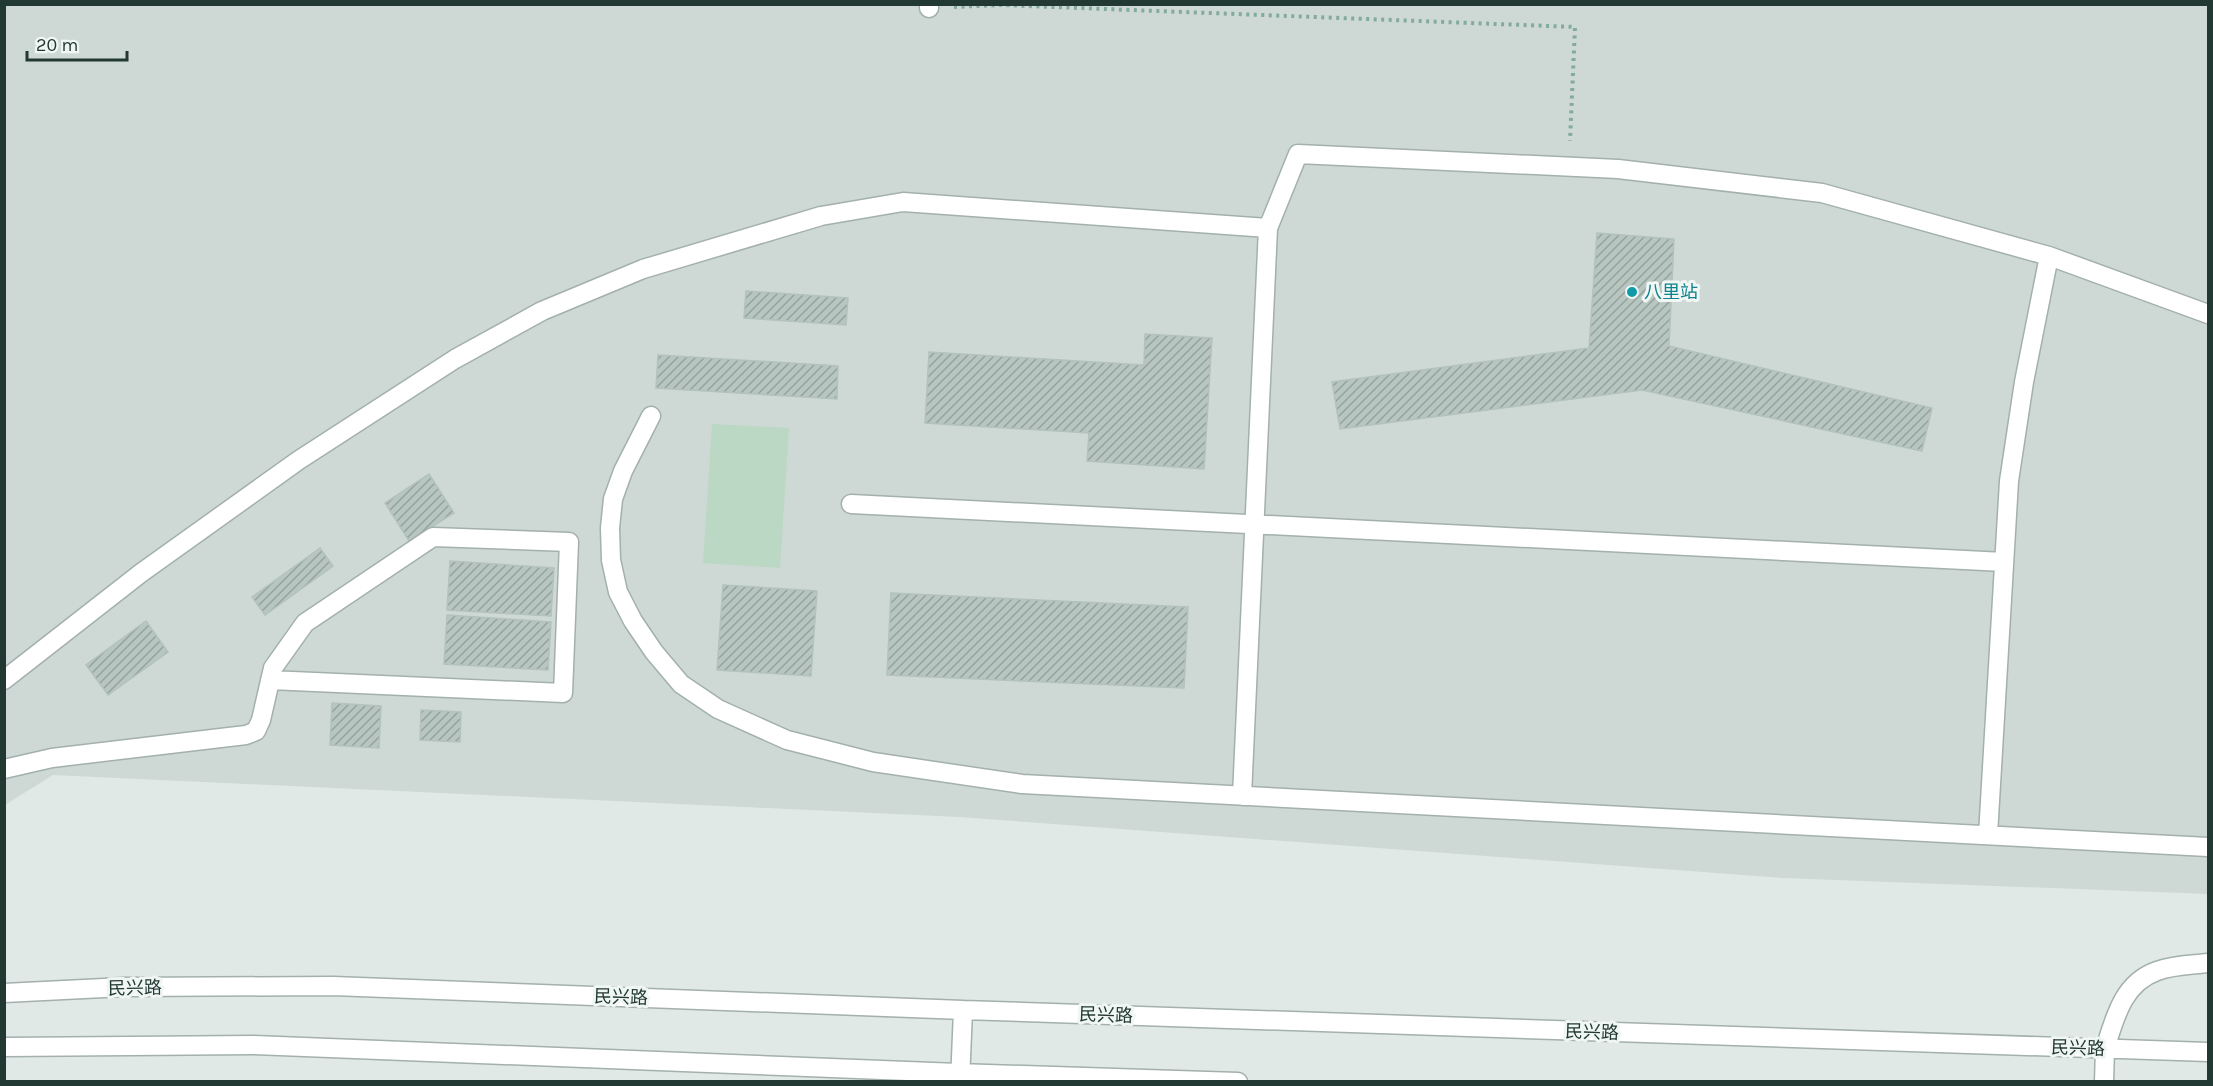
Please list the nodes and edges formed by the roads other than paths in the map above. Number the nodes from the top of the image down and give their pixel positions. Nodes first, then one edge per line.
1 (1268, 228) junction
2 (2049, 256) junction
3 (2208, 314) edge
4 (651, 416) dead end
5 (851, 504) dead end
6 (1254, 523) junction
7 (2004, 562) junction
8 (4, 680) edge
9 (270, 680) junction
10 (4, 769) edge
11 (1242, 796) junction
12 (1988, 835) junction
13 (2208, 847) edge
14 (2208, 963) edge
15 (4, 993) edge
16 (963, 1010) junction
17 (4, 1047) edge
18 (2105, 1049) junction
19 (2208, 1052) edge
20 (959, 1077) edge
21 (1238, 1082) edge
22 (2104, 1082) edge

1 - 2 street
1 - 6 street
1 - 8 street
2 - 3 street
2 - 7 street
4 - 11 street
5 - 6 street
6 - 7 street
6 - 11 street
7 - 12 street
9 - 9 street
9 - 10 street
11 - 12 street
12 - 13 street
14 - 18 street
15 - 16 street, 民兴路
16 - 18 street, 民兴路
16 - 20 street
17 - 20 street
18 - 19 street, 民兴路
18 - 22 street
20 - 21 street

